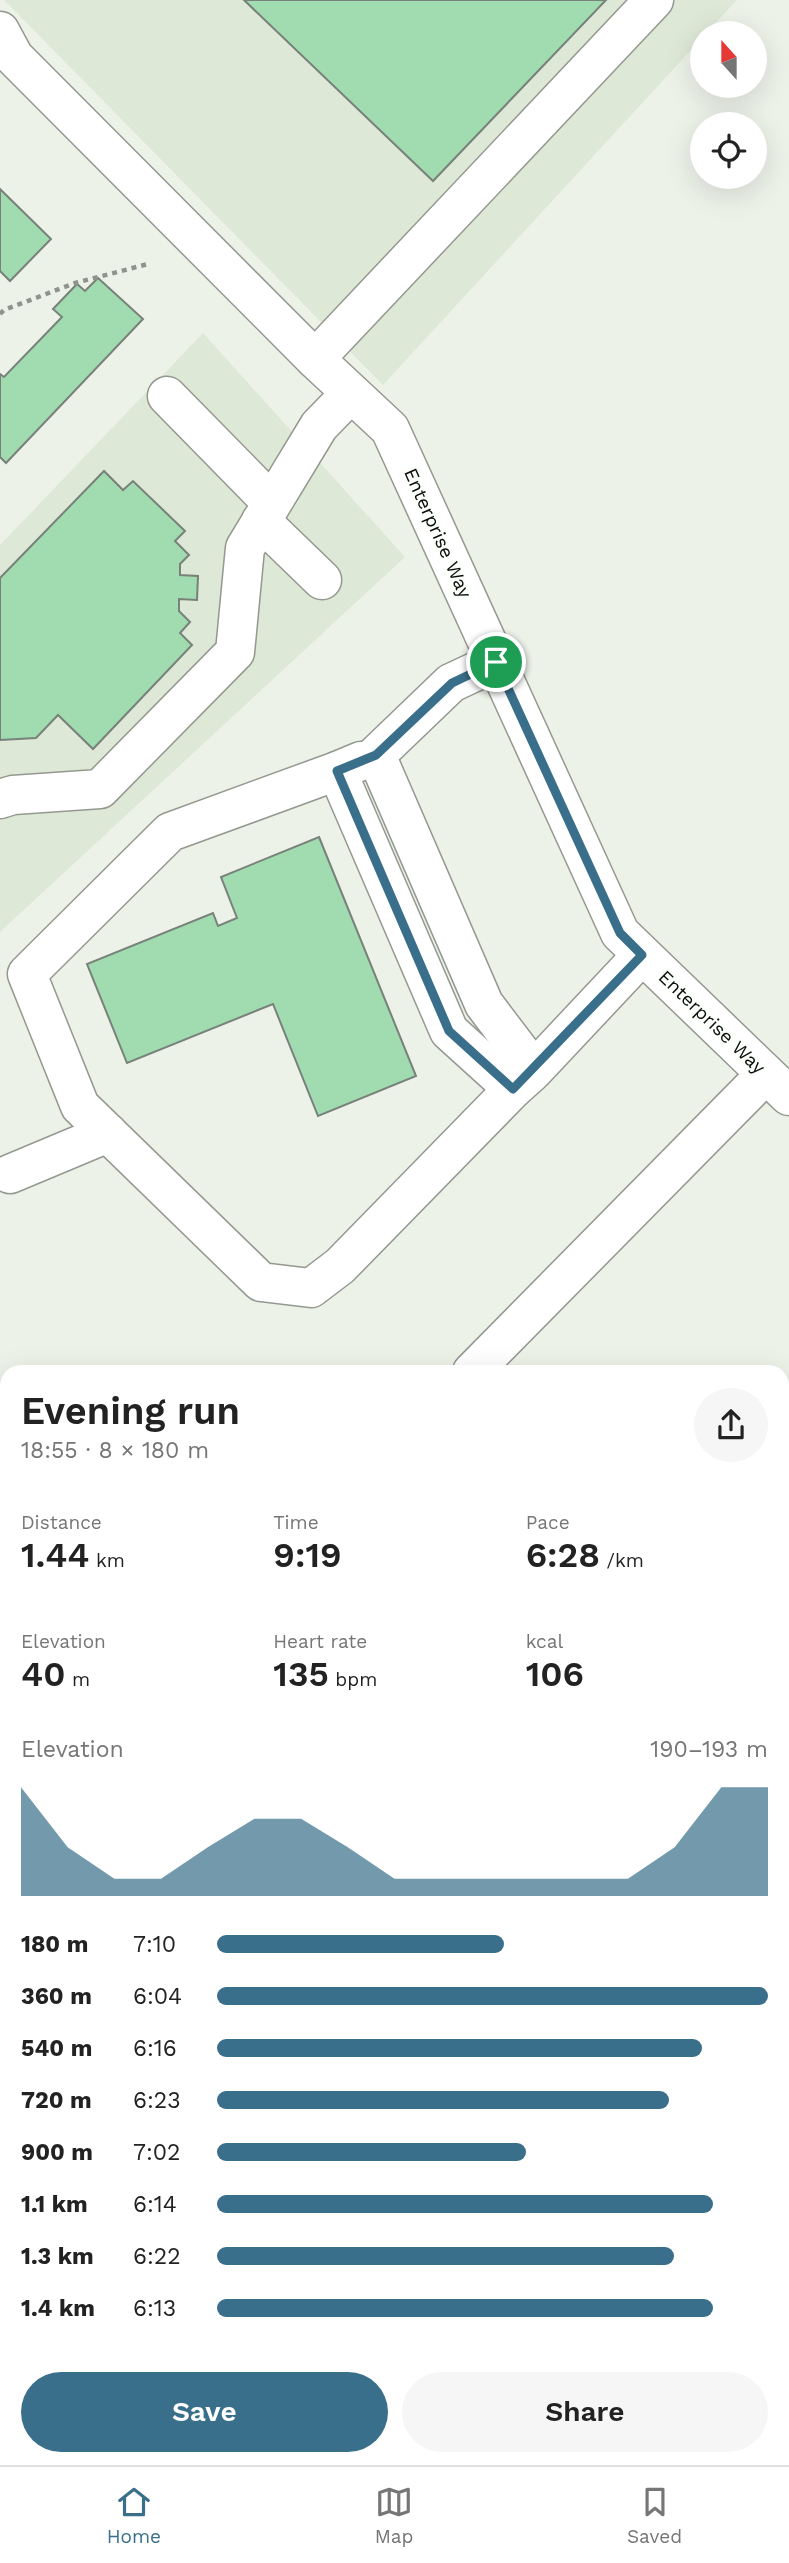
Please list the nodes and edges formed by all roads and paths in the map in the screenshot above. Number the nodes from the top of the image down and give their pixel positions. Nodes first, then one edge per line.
1 (654, 0) edge
2 (0, 30) edge
3 (148, 264) dead end
4 (0, 314) edge
5 (314, 359) junction
6 (351, 393) junction
7 (167, 396) dead end
8 (266, 511) junction
9 (322, 580) dead end
10 (496, 662) junction
11 (376, 755) junction
12 (337, 771) junction
13 (0, 799) edge
14 (642, 955) junction
15 (14, 980) edge
16 (524, 1079) junction
17 (778, 1085) edge
18 (107, 1133) junction
19 (10, 1174) dead end
20 (479, 1365) edge

1 - 5 street
2 - 5 street, Enterprise Way
3 - 4 path
5 - 6 street, Enterprise Way
6 - 8 street
6 - 10 street, Enterprise Way
7 - 8 street
8 - 9 street
8 - 13 street
10 - 11 street
10 - 14 street, Enterprise Way
11 - 12 street
11 - 16 street
12 - 15 street
12 - 16 street
14 - 16 street
14 - 17 street, Enterprise Way
15 - 18 street
16 - 18 street
17 - 20 street
18 - 19 street

